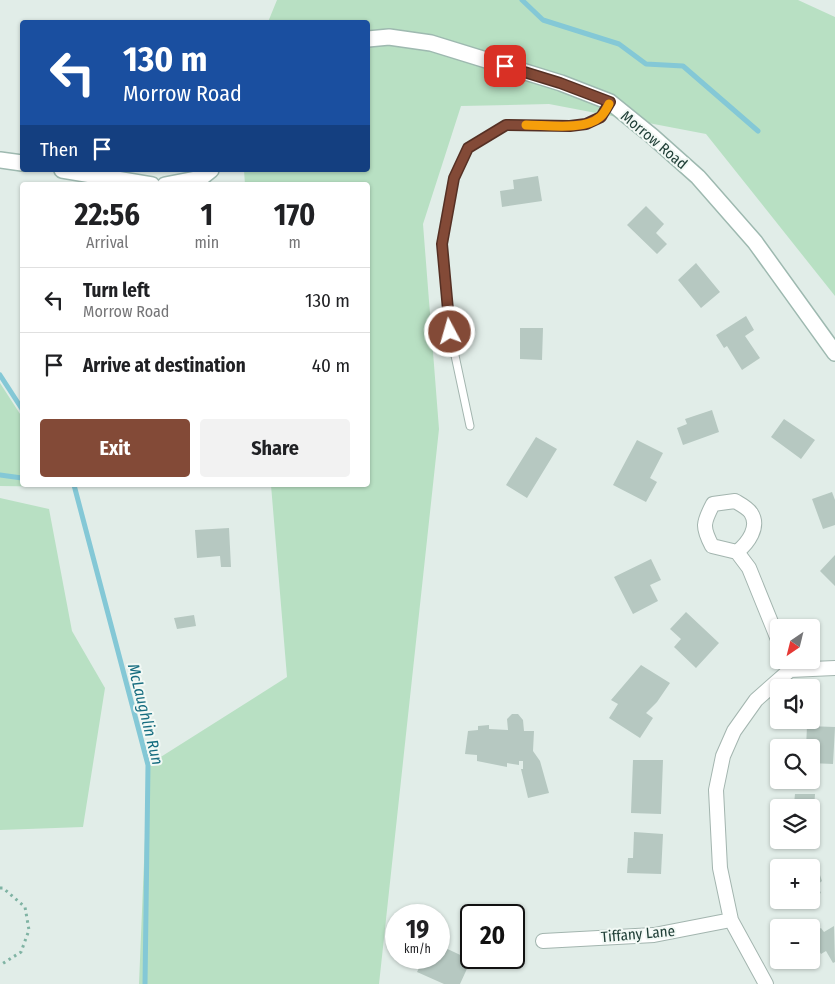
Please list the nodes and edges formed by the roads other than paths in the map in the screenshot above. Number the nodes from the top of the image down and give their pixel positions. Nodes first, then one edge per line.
1 (370, 40) edge
2 (610, 102) junction
3 (0, 160) edge
4 (20, 163) edge
5 (74, 172) edge
6 (209, 172) edge
7 (134, 182) edge
8 (180, 182) edge
9 (835, 353) edge
10 (470, 426) dead end
11 (737, 552) dead end
12 (770, 620) edge
13 (820, 667) edge
14 (835, 668) edge
15 (784, 669) edge
16 (731, 920) junction
17 (543, 941) dead end
18 (766, 984) edge

1 - 2 street, Morrow Road
2 - 9 street, Morrow Road
2 - 10 lane
3 - 4 street
5 - 7 street
6 - 8 street
11 - 12 street
13 - 14 street
15 - 16 street
16 - 17 street, Tiffany Lane
16 - 18 street

